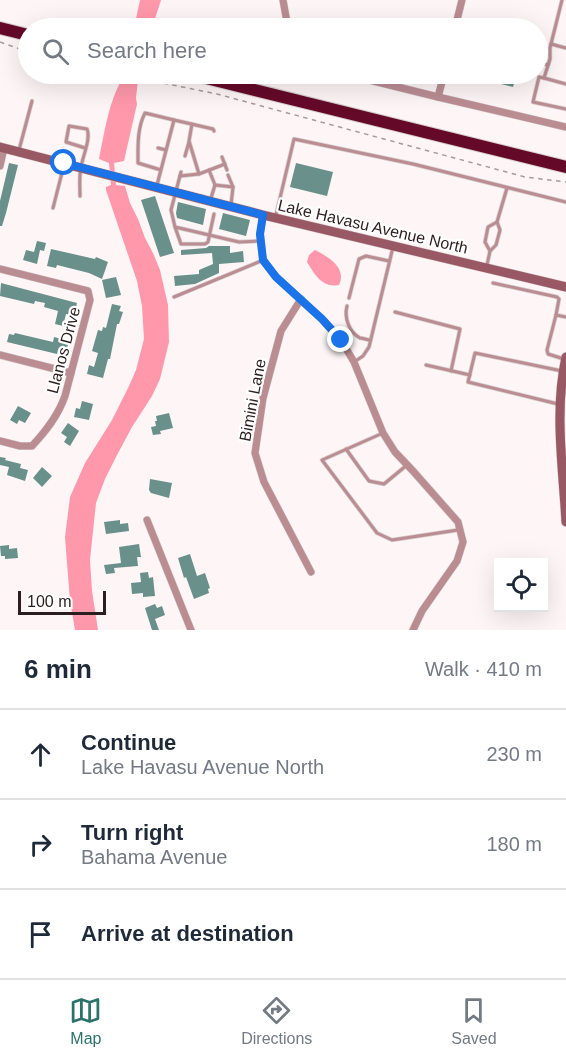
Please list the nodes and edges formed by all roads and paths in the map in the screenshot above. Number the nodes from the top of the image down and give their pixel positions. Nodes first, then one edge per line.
1 (283, 0) edge
2 (462, 0) edge
3 (562, 0) edge
4 (286, 18) edge
5 (458, 18) edge
6 (0, 28) edge
7 (18, 32) edge
8 (0, 42) edge
9 (551, 44) junction
10 (18, 48) edge
11 (566, 48) edge
12 (548, 64) edge
13 (548, 79) edge
14 (168, 84) edge
15 (230, 84) edge
16 (384, 84) edge
17 (442, 84) edge
18 (537, 84) edge
19 (566, 84) edge
20 (438, 98) junction
21 (32, 101) dead end
22 (566, 109) edge
23 (174, 120) junction
24 (192, 124) junction
25 (566, 126) edge
26 (214, 131) dead end
27 (189, 141) junction
28 (138, 143) junction
29 (144, 144) dead end
30 (2, 147) edge
31 (85, 148) junction
32 (158, 148) dead end
33 (166, 150) junction
34 (19, 152) junction
35 (185, 156) dead end
36 (222, 157) dead end
37 (64, 163) junction
38 (225, 164) junction
39 (0, 166) edge
40 (566, 167) edge
41 (81, 168) junction
42 (161, 170) junction
43 (209, 170) junction
44 (199, 174) junction
45 (566, 182) edge
46 (215, 185) junction
47 (157, 187) junction
48 (232, 187) junction
49 (507, 188) junction
50 (176, 192) junction
51 (80, 196) dead end
52 (211, 201) junction
53 (566, 202) edge
54 (231, 206) junction
55 (53, 208) dead end
56 (214, 214) dead end
57 (263, 215) junction
58 (275, 217) junction
59 (497, 222) junction
60 (175, 226) junction
61 (209, 235) junction
62 (261, 241) junction
63 (393, 246) junction
64 (490, 250) junction
65 (263, 260) junction
66 (389, 261) junction
67 (486, 268) junction
68 (0, 269) edge
69 (493, 283) dead end
70 (566, 287) edge
71 (174, 297) dead end
72 (349, 298) dead end
73 (301, 299) junction
74 (347, 306) dead end
75 (395, 312) dead end
76 (556, 315) junction
77 (566, 317) edge
78 (370, 340) junction
79 (0, 356) edge
80 (566, 358) edge
81 (354, 362) junction
82 (426, 365) dead end
83 (451, 371) junction
84 (563, 372) junction
85 (71, 373) junction
86 (470, 375) junction
87 (560, 405) junction
88 (383, 433) junction
89 (0, 441) edge
90 (346, 449) junction
91 (407, 465) junction
92 (147, 520) dead end
93 (566, 522) edge
94 (460, 530) junction
95 (311, 572) dead end
96 (191, 630) edge
97 (413, 630) edge

1 - 4 street
2 - 5 street
3 - 9 lane
6 - 7 highway
8 - 10 path
9 - 11 lane
9 - 12 lane
13 - 19 lane
14 - 45 path
15 - 40 highway
16 - 20 street
17 - 20 street
18 - 22 lane
20 - 25 street
21 - 34 lane
23 - 24 lane
23 - 28 lane
23 - 33 lane
24 - 26 lane
24 - 27 lane
27 - 35 lane
27 - 44 lane
28 - 29 lane
28 - 42 lane
30 - 34 main road, Lake Havasu Avenue North
30 - 39 street
31 - 31 lane
31 - 41 lane
32 - 33 lane
33 - 42 lane
34 - 37 main road, Lake Havasu Avenue North
36 - 38 lane
37 - 41 main road, Lake Havasu Avenue North
37 - 55 lane
38 - 43 lane
38 - 48 lane
41 - 47 main road, Lake Havasu Avenue North
41 - 51 lane
42 - 47 lane
43 - 44 lane
43 - 46 lane
44 - 50 lane
46 - 48 lane
46 - 52 lane
47 - 50 main road, Lake Havasu Avenue North
48 - 54 lane
49 - 53 lane
49 - 58 lane
49 - 59 lane
50 - 52 main road, Lake Havasu Avenue North
50 - 60 lane
52 - 54 main road, Lake Havasu Avenue North
54 - 57 main road, Lake Havasu Avenue North
56 - 61 lane
57 - 58 main road, Lake Havasu Avenue North
57 - 62 street
58 - 63 main road, Lake Havasu Avenue North
59 - 64 lane
59 - 64 lane
60 - 61 lane
60 - 61 lane
61 - 62 lane
62 - 65 street
63 - 66 lane
63 - 67 main road, Lake Havasu Avenue North
64 - 67 lane
65 - 71 lane
65 - 73 street
66 - 72 lane
66 - 78 lane
67 - 70 main road, Lake Havasu Avenue North
68 - 85 street, Llanos Drive
69 - 76 lane
73 - 81 street
73 - 95 street, Bimini Lane
74 - 78 lane
75 - 83 lane
76 - 77 lane
76 - 80 lane
78 - 81 lane
79 - 85 street
80 - 84 main road
81 - 88 street
82 - 83 lane
83 - 86 lane
84 - 86 lane
84 - 87 main road
85 - 89 street, Llanos Drive
86 - 87 lane
87 - 93 main road
88 - 90 lane
88 - 91 street
90 - 91 lane
90 - 94 lane
91 - 94 street
92 - 96 street
94 - 97 street

